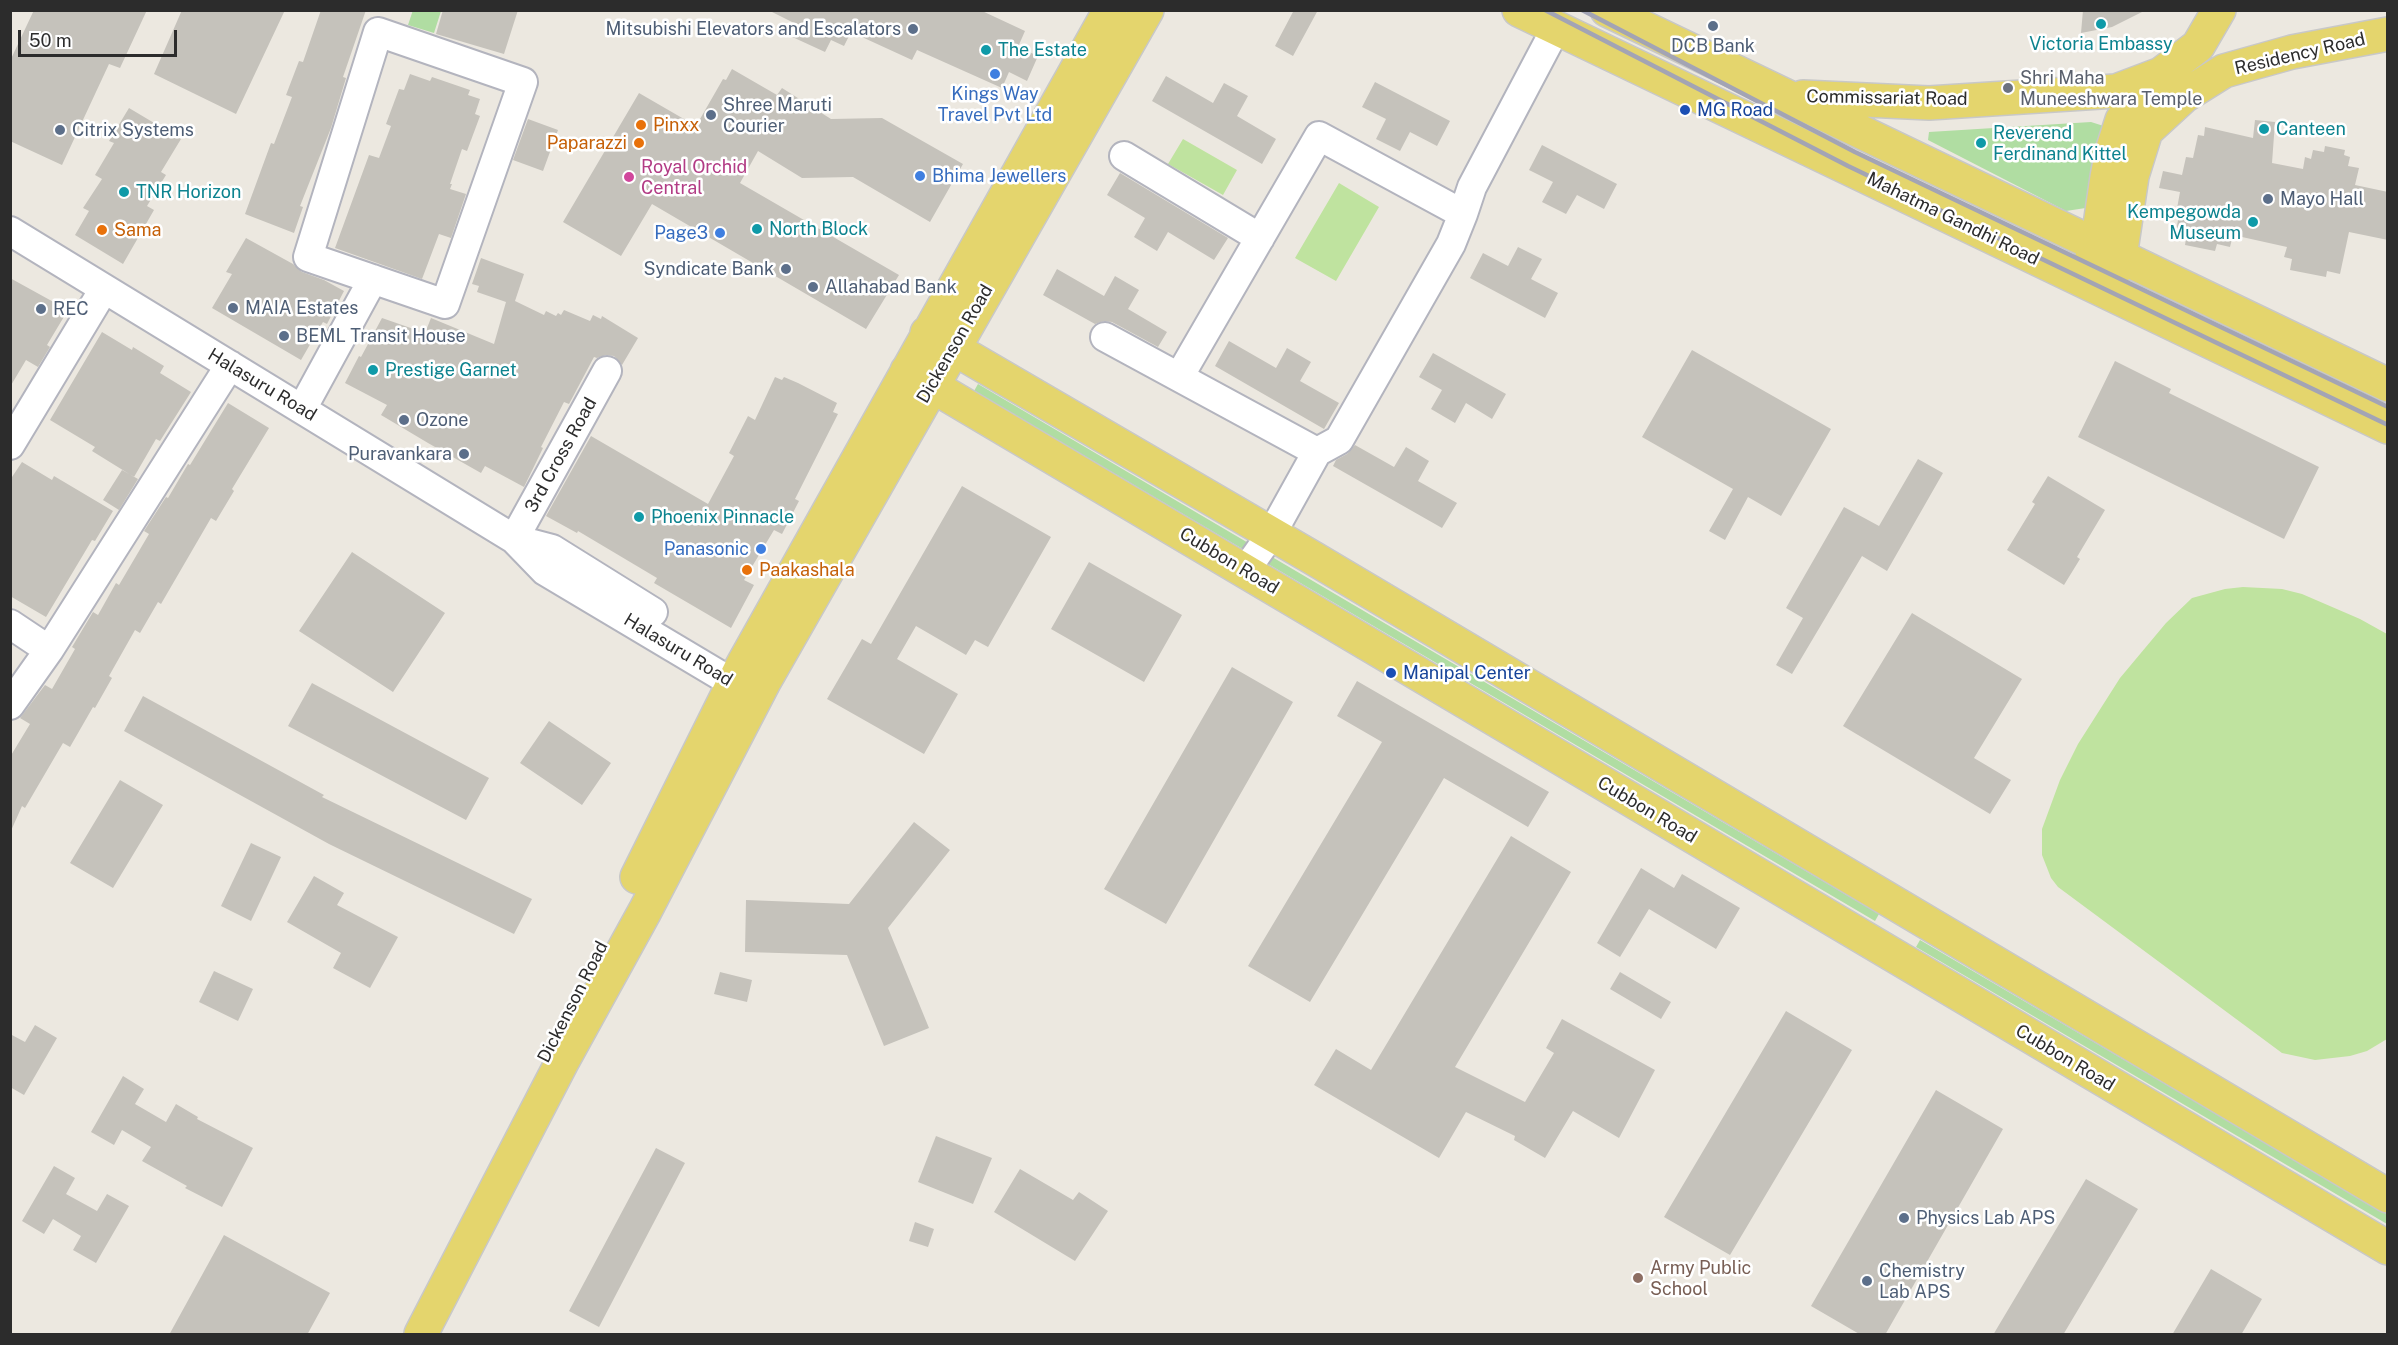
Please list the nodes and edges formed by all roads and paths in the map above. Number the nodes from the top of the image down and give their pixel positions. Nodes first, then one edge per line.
1 (1110, 10) edge
2 (1147, 10) edge
3 (1519, 10) edge
4 (1607, 10) edge
5 (2219, 10) edge
6 (1556, 28) junction
7 (2388, 34) edge
8 (2161, 75) junction
9 (1790, 96) junction
10 (1124, 156) dead end
11 (1463, 214) junction
12 (10, 231) edge
13 (1260, 238) junction
14 (2108, 251) junction
15 (373, 279) junction
16 (2094, 287) junction
17 (104, 289) junction
18 (1105, 337) dead end
19 (940, 340) junction
20 (230, 365) junction
21 (607, 371) dead end
22 (1179, 377) junction
23 (919, 378) junction
24 (2388, 384) edge
25 (302, 409) junction
26 (2388, 427) edge
27 (10, 445) edge
28 (1317, 452) junction
29 (1272, 533) junction
30 (514, 538) junction
31 (1245, 571) junction
32 (10, 624) edge
33 (49, 650) junction
34 (749, 682) junction
35 (10, 705) edge
36 (1742, 812) junction
37 (1718, 852) junction
38 (1906, 909) junction
39 (1881, 948) junction
40 (2388, 1196) edge
41 (2388, 1248) edge
42 (399, 1335) edge
43 (422, 1335) edge

1 - 19 main road, Dickenson Road
2 - 19 main road, Dickenson Road
3 - 6 main road, Mahatma Gandhi Road
4 - 9 main road
5 - 8 main road, Commissariat Road
6 - 11 street
6 - 16 main road, Mahatma Gandhi Road
7 - 14 main road, Residency Road
8 - 9 main road, Commissariat Road
8 - 14 main road, Commissariat Road
9 - 14 main road
10 - 13 street
11 - 13 street
11 - 28 street
12 - 17 street, Halasuru Road
13 - 22 street
14 - 16 main road, Commissariat Road
14 - 24 main road
15 - 15 street
15 - 25 street
16 - 26 main road, Mahatma Gandhi Road
17 - 20 street, Halasuru Road
17 - 27 street
18 - 22 street
19 - 23 main road, Dickenson Road
19 - 29 main road
20 - 25 street, Halasuru Road
20 - 33 street
21 - 30 street, 3rd Cross Road
22 - 28 street
23 - 31 main road, Cubbon Road
23 - 34 main road, Dickenson Road
25 - 30 street, Halasuru Road
28 - 29 street
29 - 31 street
29 - 36 main road
30 - 34 street, Halasuru Road
31 - 37 main road, Cubbon Road
32 - 33 street
33 - 35 street
34 - 42 main road, Dickenson Road
34 - 43 main road, Dickenson Road
36 - 37 main road
36 - 38 main road
37 - 39 main road, Cubbon Road
38 - 39 main road
38 - 40 main road
39 - 41 main road, Cubbon Road

